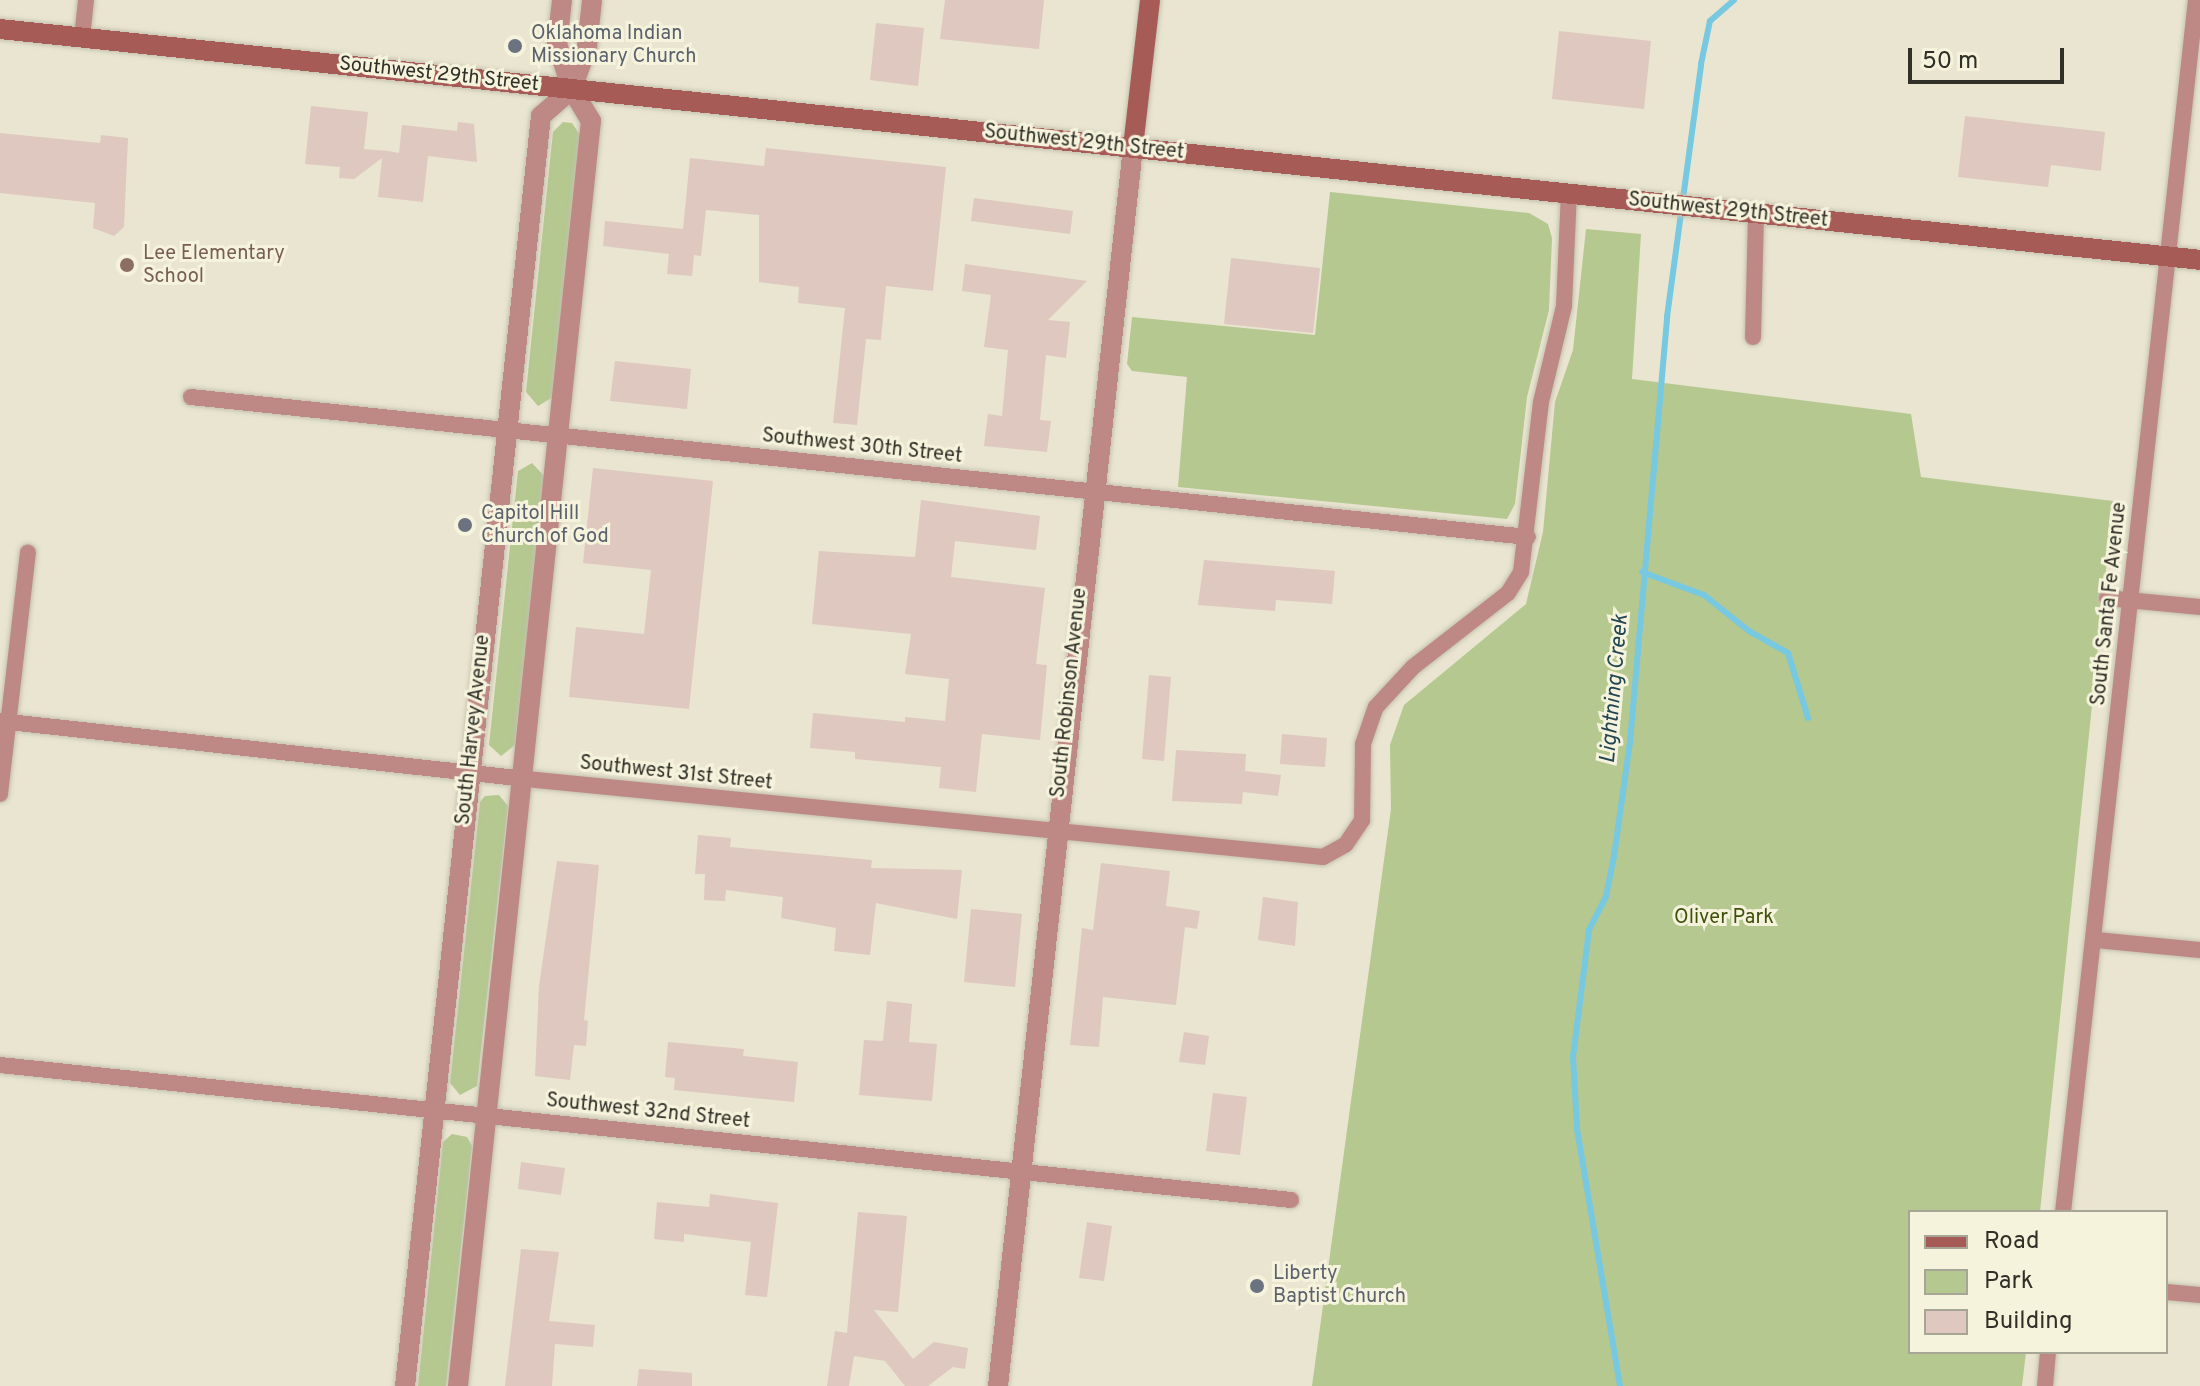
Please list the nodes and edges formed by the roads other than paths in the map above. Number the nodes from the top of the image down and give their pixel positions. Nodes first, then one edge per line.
1 (86, 0) edge
2 (562, 0) edge
3 (592, 0) edge
4 (1150, 0) edge
5 (2196, 0) edge
6 (0, 29) edge
7 (82, 38) junction
8 (572, 89) junction
9 (1133, 147) junction
10 (1569, 193) junction
11 (1756, 214) junction
12 (2167, 257) junction
13 (2200, 260) edge
14 (1753, 337) dead end
15 (191, 397) dead end
16 (506, 430) junction
17 (558, 436) junction
18 (1092, 490) junction
19 (1528, 537) junction
20 (28, 553) dead end
21 (2107, 598) dead end
22 (2130, 600) junction
23 (2200, 607) edge
24 (4, 721) edge
25 (470, 772) junction
26 (526, 779) junction
27 (0, 794) edge
28 (1055, 831) junction
29 (2096, 940) junction
30 (2200, 950) edge
31 (0, 1065) edge
32 (435, 1111) junction
33 (487, 1116) junction
34 (1020, 1173) junction
35 (1291, 1200) dead end
36 (2063, 1210) edge
37 (2168, 1292) edge
38 (2200, 1295) edge
39 (2048, 1354) edge
40 (405, 1386) edge
41 (458, 1386) edge
42 (998, 1386) edge
43 (2045, 1386) edge

1 - 7 street
2 - 8 street
3 - 8 street, South Harvey Avenue
4 - 9 main road, South Robinson Avenue
5 - 12 street, South Santa Fe Avenue
6 - 7 main road, Southwest 29th Street
7 - 8 main road, Southwest 29th Street
8 - 9 main road, Southwest 29th Street
8 - 16 street, South Harvey Avenue
8 - 17 street
9 - 10 main road, Southwest 29th Street
9 - 18 street, South Robinson Avenue
10 - 11 main road, Southwest 29th Street
10 - 19 street
11 - 12 main road, Southwest 29th Street
11 - 14 street
12 - 13 main road, Southwest 29th Street
12 - 22 street, South Santa Fe Avenue
15 - 16 street, Southwest 30th Street
16 - 17 street, Southwest 30th Street
16 - 25 street, South Harvey Avenue
17 - 18 street, Southwest 30th Street
17 - 26 street
18 - 19 street, Southwest 30th Street
18 - 28 street, South Robinson Avenue
19 - 28 street, Southwest 31st Street
20 - 24 street
21 - 22 street
22 - 23 street
22 - 29 street, South Santa Fe Avenue
24 - 25 street, Southwest 31st Street
24 - 27 street
25 - 26 street, Southwest 31st Street
25 - 32 street, South Harvey Avenue
26 - 28 street, Southwest 31st Street
26 - 33 street
28 - 34 street, South Robinson Avenue
29 - 30 street
29 - 36 street, South Santa Fe Avenue
31 - 32 street, Southwest 32nd Street
32 - 33 street, Southwest 32nd Street
32 - 40 street, South Harvey Avenue
33 - 34 street, Southwest 32nd Street
33 - 41 street
34 - 35 street, Southwest 32nd Street
34 - 42 street, South Robinson Avenue
37 - 38 street
39 - 43 street

